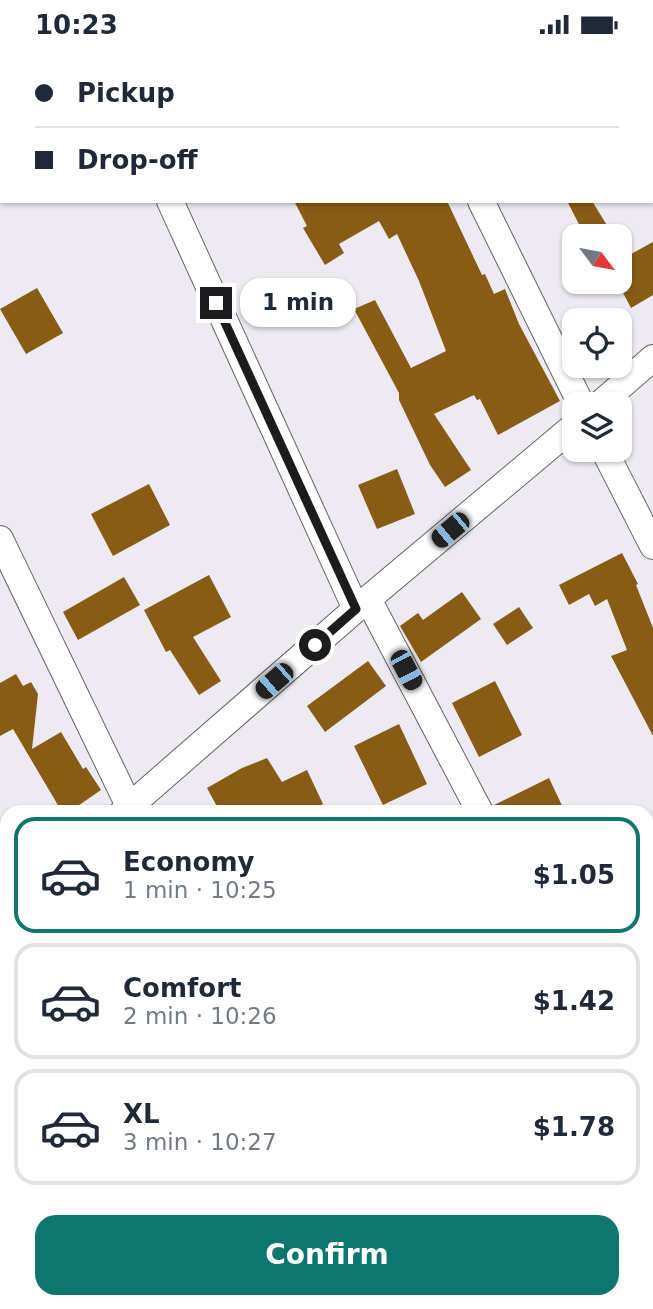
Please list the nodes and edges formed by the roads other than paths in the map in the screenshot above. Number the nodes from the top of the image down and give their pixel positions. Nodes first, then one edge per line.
1 (171, 203) edge
2 (482, 203) edge
3 (653, 358) edge
4 (575, 392) edge
5 (614, 392) edge
6 (562, 436) edge
7 (610, 462) edge
8 (0, 540) edge
9 (653, 546) edge
10 (362, 604) junction
11 (126, 805) edge
12 (134, 805) edge
13 (476, 805) edge

1 - 10 street
2 - 4 street
3 - 5 street
6 - 10 street
7 - 9 street
8 - 11 street
10 - 12 street
10 - 13 street

